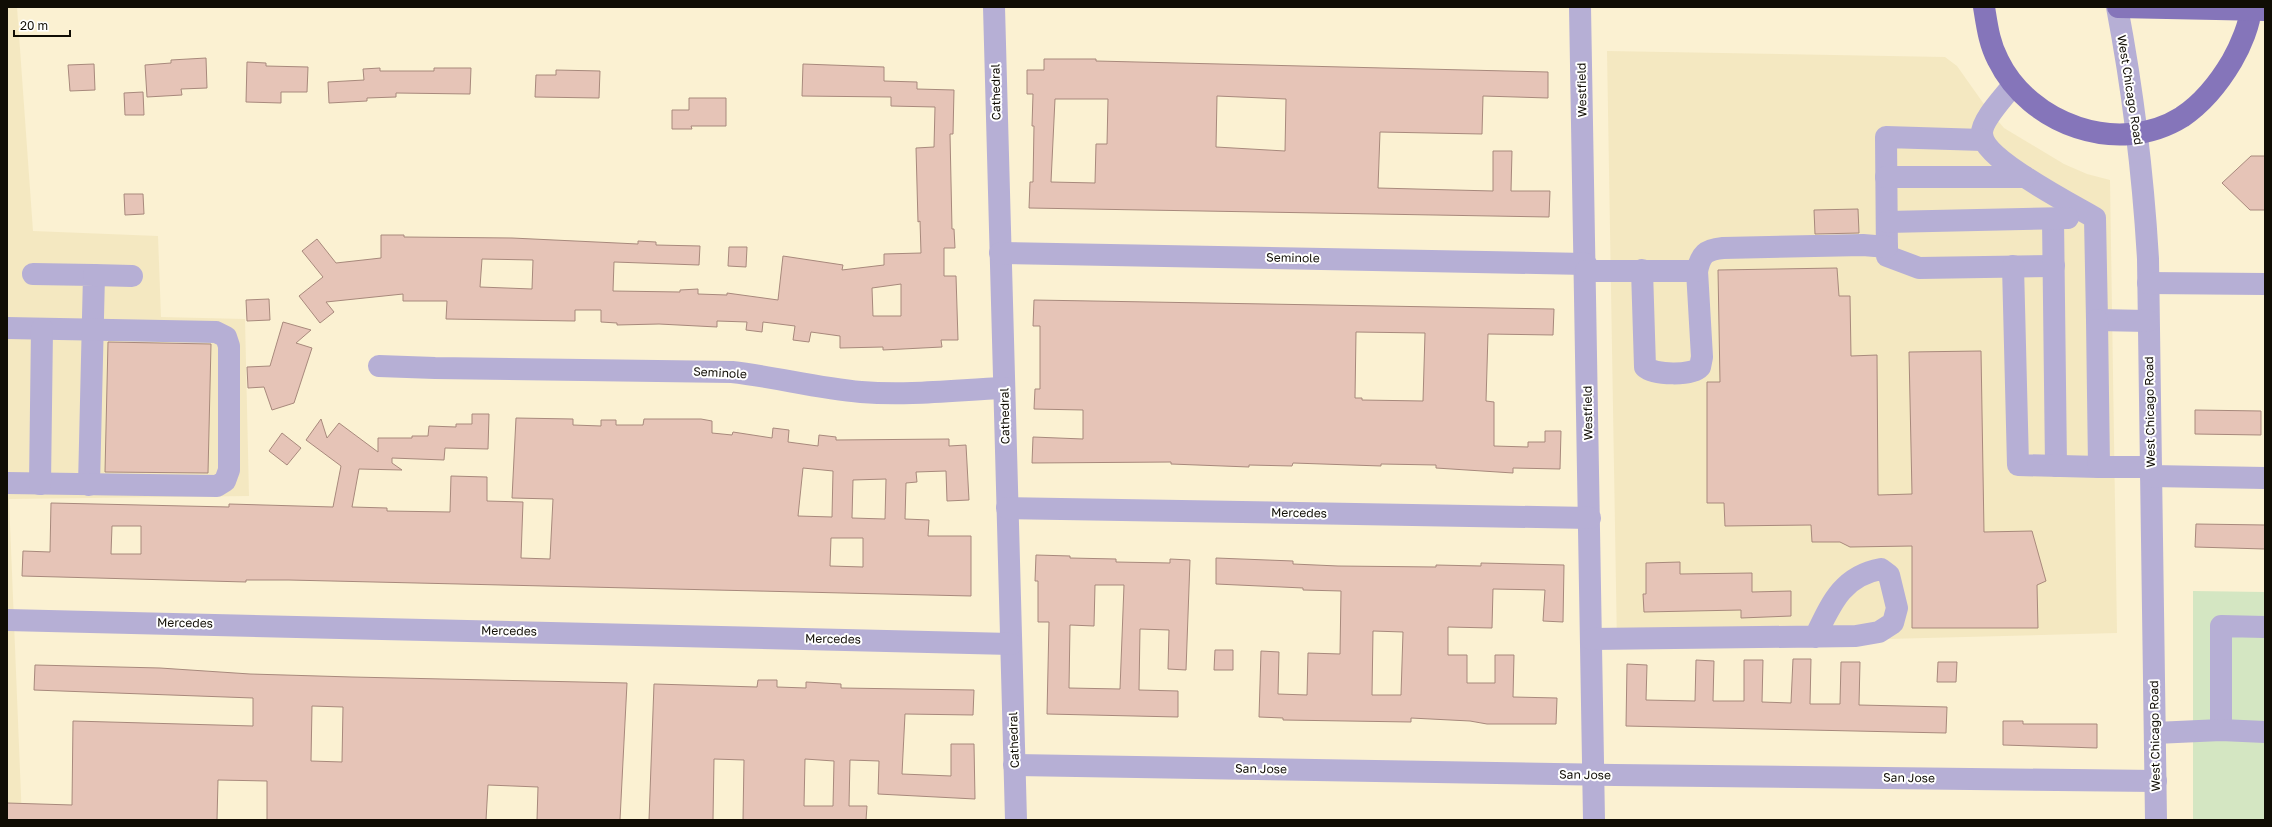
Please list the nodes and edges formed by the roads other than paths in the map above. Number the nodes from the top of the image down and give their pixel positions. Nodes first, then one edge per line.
1 (1580, 7) edge
2 (1984, 7) edge
3 (2117, 7) edge
4 (2255, 9) edge
5 (994, 10) edge
6 (2013, 85) junction
7 (2137, 132) junction
8 (1983, 140) junction
9 (1886, 177) junction
10 (2025, 177) junction
11 (2095, 218) junction
12 (2052, 219) junction
13 (1887, 222) junction
14 (1887, 247) junction
15 (1000, 253) junction
16 (2013, 266) junction
17 (2054, 266) junction
18 (1586, 267) junction
19 (1642, 270) junction
20 (1697, 271) junction
21 (33, 274) dead end
22 (94, 276) junction
23 (132, 276) dead end
24 (2148, 283) junction
25 (2265, 284) edge
26 (2097, 320) junction
27 (2148, 321) junction
28 (7, 328) edge
29 (42, 329) junction
30 (93, 330) junction
31 (379, 366) dead end
32 (1004, 388) junction
33 (2056, 466) junction
34 (2099, 467) junction
35 (2151, 472) junction
36 (2265, 478) edge
37 (7, 484) edge
38 (40, 484) junction
39 (89, 485) junction
40 (1007, 508) junction
41 (1590, 518) junction
42 (7, 614) edge
43 (2265, 627) edge
44 (1815, 637) dead end
45 (1591, 639) junction
46 (1011, 644) junction
47 (2221, 730) junction
48 (2265, 732) edge
49 (2155, 733) junction
50 (1014, 764) junction
51 (1593, 774) junction
52 (2156, 781) junction
53 (1016, 820) edge
54 (1594, 820) edge
55 (2156, 820) edge

1 - 18 street, Westfield
2 - 6 main road
3 - 4 main road
3 - 7 street, West Chicago Road
4 - 7 main road
5 - 15 street, Cathedral
6 - 7 main road
6 - 8 street
7 - 24 street, West Chicago Road
8 - 9 street
8 - 10 street
9 - 10 street
9 - 13 street
10 - 11 street
11 - 12 street
11 - 26 street
12 - 13 street
12 - 17 street
13 - 14 street
14 - 16 street
14 - 20 street
15 - 18 street, Seminole
15 - 32 street, Cathedral
16 - 17 street
16 - 33 street
17 - 33 street
18 - 19 street, Seminole
18 - 41 street, Westfield
19 - 20 street, Seminole
19 - 20 street
21 - 22 street
22 - 23 street
22 - 30 street
24 - 25 street
24 - 27 street, West Chicago Road
26 - 27 street
26 - 34 street
27 - 35 street, West Chicago Road
28 - 29 street
29 - 30 street
29 - 38 street
30 - 39 street
30 - 39 street
31 - 32 street, Seminole
32 - 40 street, Cathedral
33 - 34 street
34 - 35 street
35 - 36 street
35 - 49 street, West Chicago Road
37 - 38 street
38 - 39 street
40 - 41 street, Mercedes
40 - 46 street, Cathedral
41 - 45 street, Westfield
42 - 46 street, Mercedes
43 - 47 street
44 - 45 street
45 - 51 street, Westfield
46 - 50 street, Cathedral
47 - 48 street
47 - 49 street
49 - 52 street, West Chicago Road
50 - 51 street, San Jose
50 - 53 street, Cathedral
51 - 52 street, San Jose
51 - 54 street, Westfield
52 - 55 street, West Chicago Road

